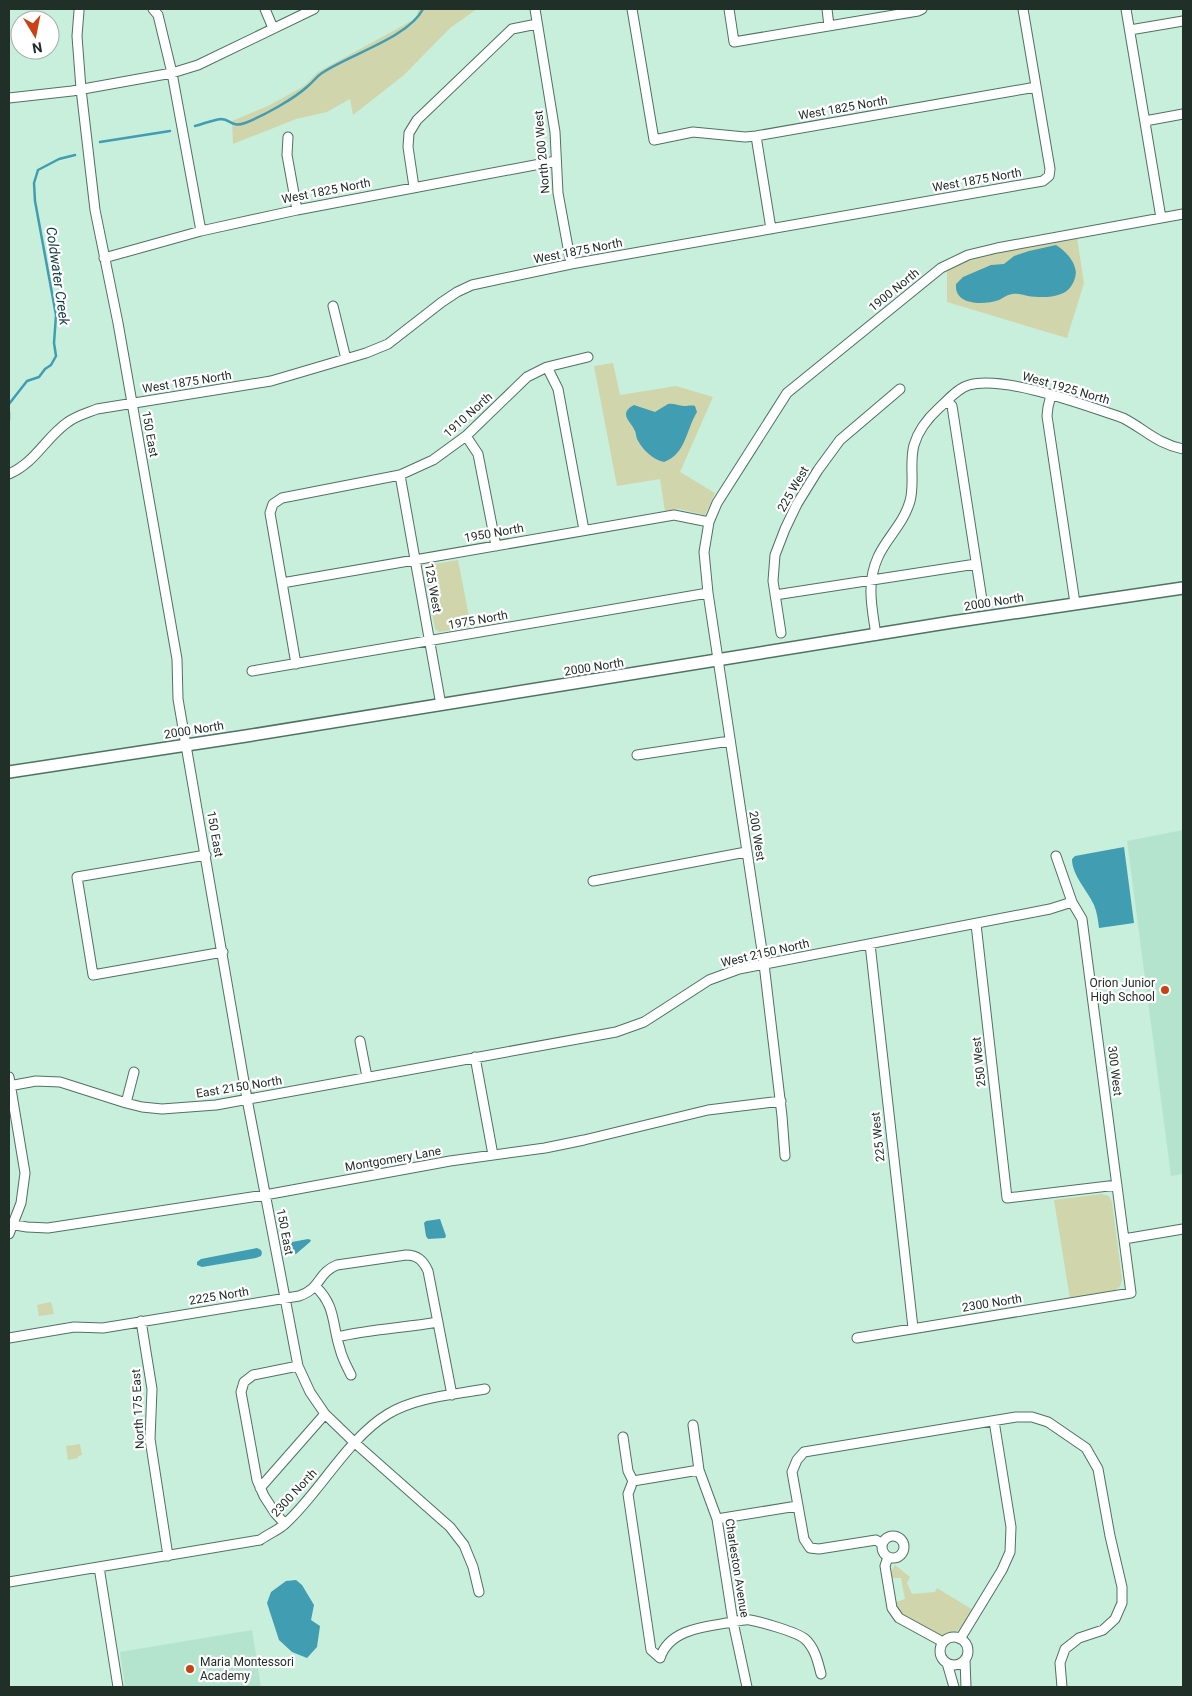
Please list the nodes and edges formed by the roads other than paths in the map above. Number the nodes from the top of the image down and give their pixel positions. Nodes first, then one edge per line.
1 (153, 9) edge
2 (265, 9) edge
3 (314, 9) edge
4 (535, 9) edge
5 (632, 9) edge
6 (729, 9) edge
7 (827, 9) edge
8 (922, 9) edge
9 (1022, 9) edge
10 (1126, 9) edge
11 (80, 11) dead end
12 (1183, 22) edge
13 (537, 24) junction
14 (829, 26) junction
15 (274, 28) junction
16 (1130, 30) junction
17 (172, 73) junction
18 (1036, 87) junction
19 (81, 89) junction
20 (9, 98) edge
21 (1183, 114) edge
22 (1145, 121) junction
23 (756, 136) junction
24 (288, 137) dead end
25 (556, 160) junction
26 (414, 187) junction
27 (297, 210) junction
28 (1183, 214) edge
29 (1161, 218) junction
30 (771, 229) junction
31 (201, 231) junction
32 (104, 258) junction
33 (571, 264) junction
34 (333, 306) dead end
35 (588, 357) dead end
36 (346, 359) junction
37 (547, 367) junction
38 (900, 388) dead end
39 (1051, 396) junction
40 (947, 400) junction
41 (132, 404) junction
42 (466, 436) junction
43 (1183, 449) edge
44 (9, 474) edge
45 (400, 475) junction
46 (709, 522) junction
47 (584, 530) junction
48 (496, 546) junction
49 (416, 560) junction
50 (976, 564) junction
51 (871, 580) junction
52 (282, 583) junction
53 (1183, 588) edge
54 (708, 593) junction
55 (775, 594) junction
56 (982, 600) dead end
57 (1075, 603) junction
58 (781, 633) dead end
59 (876, 635) junction
60 (430, 641) junction
61 (718, 661) junction
62 (296, 664) junction
63 (252, 671) dead end
64 (441, 705) junction
65 (730, 740) junction
66 (186, 745) junction
67 (637, 755) dead end
68 (9, 772) edge
69 (746, 852) junction
70 (206, 855) junction
71 (1056, 856) dead end
72 (593, 881) dead end
73 (1072, 902) junction
74 (976, 924) junction
75 (870, 944) junction
76 (223, 952) junction
77 (764, 964) junction
78 (360, 1041) dead end
79 (475, 1057) junction
80 (134, 1072) dead end
81 (367, 1077) junction
82 (9, 1083) edge
83 (247, 1099) junction
84 (781, 1101) junction
85 (126, 1102) junction
86 (493, 1155) junction
87 (785, 1156) dead end
88 (1118, 1185) junction
89 (265, 1195) junction
90 (11, 1224) edge
91 (1183, 1229) edge
92 (9, 1234) edge
93 (1124, 1239) junction
94 (316, 1287) junction
95 (1131, 1293) joint
96 (285, 1298) junction
97 (141, 1322) junction
98 (438, 1322) junction
99 (913, 1328) junction
100 (336, 1337) junction
101 (9, 1338) edge
102 (857, 1338) dead end
103 (298, 1366) junction
104 (351, 1375) dead end
105 (485, 1389) dead end
106 (452, 1395) junction
107 (325, 1414) junction
108 (994, 1421) junction
109 (693, 1425) dead end
110 (623, 1437) dead end
111 (355, 1444) junction
112 (699, 1470) junction
113 (633, 1481) junction
114 (260, 1488) junction
115 (797, 1506) junction
116 (717, 1519) junction
117 (285, 1524) junction
118 (882, 1544) junction
119 (168, 1556) junction
120 (888, 1557) junction
121 (99, 1567) junction
122 (9, 1582) edge
123 (479, 1592) dead end
124 (733, 1622) junction
125 (960, 1639) junction
126 (943, 1642) junction
127 (965, 1660) junction
128 (947, 1663) junction
129 (821, 1674) dead end
130 (118, 1687) edge
131 (747, 1687) edge
132 (954, 1687) edge
133 (966, 1687) edge
134 (1062, 1687) edge

1 - 17 street
2 - 15 street
3 - 15 street
4 - 13 street, North 200 West
5 - 23 street, West 1825 North
6 - 14 street
7 - 14 street
8 - 14 street
9 - 18 street
10 - 16 street
11 - 19 street, 150 East
12 - 16 street
13 - 25 street, North 200 West
13 - 26 street
15 - 17 street
16 - 22 street
17 - 19 street
17 - 31 street
18 - 23 street, West 1825 North
18 - 30 street, West 1875 North
19 - 20 street
19 - 32 street, 150 East
21 - 22 street
22 - 29 street
23 - 30 street
24 - 27 street
25 - 26 street, West 1825 North
25 - 33 street, North 200 West
26 - 27 street, West 1825 North
27 - 31 street, West 1825 North
28 - 29 street, 1900 North
29 - 46 street, 1900 North
30 - 33 street, West 1875 North
31 - 32 street, West 1825 North
32 - 41 street, 150 East
33 - 36 street, West 1875 North
34 - 36 street
35 - 37 street, 1910 North
36 - 41 street, West 1875 North
37 - 42 street, 1910 North
37 - 47 street
38 - 55 street, 225 West
39 - 40 street, West 1925 North
39 - 43 street, West 1925 North
39 - 57 street
40 - 50 street
40 - 51 street, West 1925 North
41 - 44 street
41 - 66 street, 150 East
42 - 45 street, 1910 North
42 - 48 street
45 - 49 street, 125 West
45 - 52 street, 1910 North
46 - 47 street, 1950 North
46 - 54 street, 200 West
47 - 48 street, 1950 North
48 - 49 street, 1950 North
49 - 52 street, 1950 North
49 - 60 street, 125 West
50 - 51 street
50 - 56 street
51 - 55 street
51 - 59 street, West 1925 North
52 - 62 street
53 - 57 street, 2000 North
54 - 60 street, 1975 North
54 - 61 street, 200 West
55 - 58 street, 225 West
57 - 59 street, 2000 North
59 - 61 street, 2000 North
60 - 62 street, 1975 North
60 - 64 street, 125 West
61 - 64 street, 2000 North
61 - 65 street, 200 West
62 - 63 street, 1975 North
64 - 66 street, 2000 North
65 - 67 street
65 - 69 street, 200 West
66 - 68 street, 2000 North
66 - 70 street, 150 East
69 - 72 street
69 - 77 street, 200 West
70 - 76 street, 150 East
70 - 76 street
71 - 73 street, 300 West
73 - 74 street, West 2150 North
73 - 88 street, 300 West
74 - 75 street, West 2150 North
74 - 88 street, 250 West
75 - 77 street, West 2150 North
75 - 99 street, 225 West
76 - 83 street, 150 East
77 - 79 street, West 2150 North
77 - 84 street, 200 West
78 - 81 street
79 - 81 street, East 2150 North
79 - 86 street
80 - 85 street
81 - 83 street, East 2150 North
82 - 85 street, East 2150 North
82 - 90 street
83 - 85 street, East 2150 North
83 - 89 street, 150 East
84 - 86 street, Montgomery Lane
84 - 87 street, 200 West
86 - 89 street, Montgomery Lane
88 - 93 street, 300 West
89 - 90 street, Montgomery Lane
89 - 96 street, 150 East
90 - 92 street
91 - 93 street
93 - 95 street, 300 West
94 - 96 street, 2225 North
94 - 98 street, 2225 North
94 - 100 street
95 - 99 street, 2300 North
96 - 97 street, 2225 North
96 - 103 street, 150 East
97 - 101 street, 2225 North
97 - 119 street, North 175 East
98 - 100 street
98 - 106 street
99 - 102 street, 2300 North
100 - 104 street
103 - 107 street, 150 East
103 - 114 street
105 - 106 street, 2300 North
106 - 111 street, 2300 North
107 - 111 street, 150 East
107 - 114 street
108 - 115 street
108 - 125 street
108 - 134 street
109 - 112 street, Charleston Avenue
110 - 113 street
111 - 117 street, 2300 North
111 - 123 street, 150 East
112 - 113 street
112 - 116 street, Charleston Avenue
113 - 124 street
114 - 117 street
115 - 116 street
115 - 118 street
116 - 124 street, Charleston Avenue
117 - 119 street, 2300 North
118 - 120 street
118 - 120 street
119 - 121 street, 2300 North
120 - 126 street
121 - 122 street, 2300 North
121 - 130 street
124 - 129 street
124 - 131 street, Charleston Avenue
125 - 126 street
125 - 127 street
126 - 128 street
127 - 128 street
127 - 133 street
128 - 132 street

